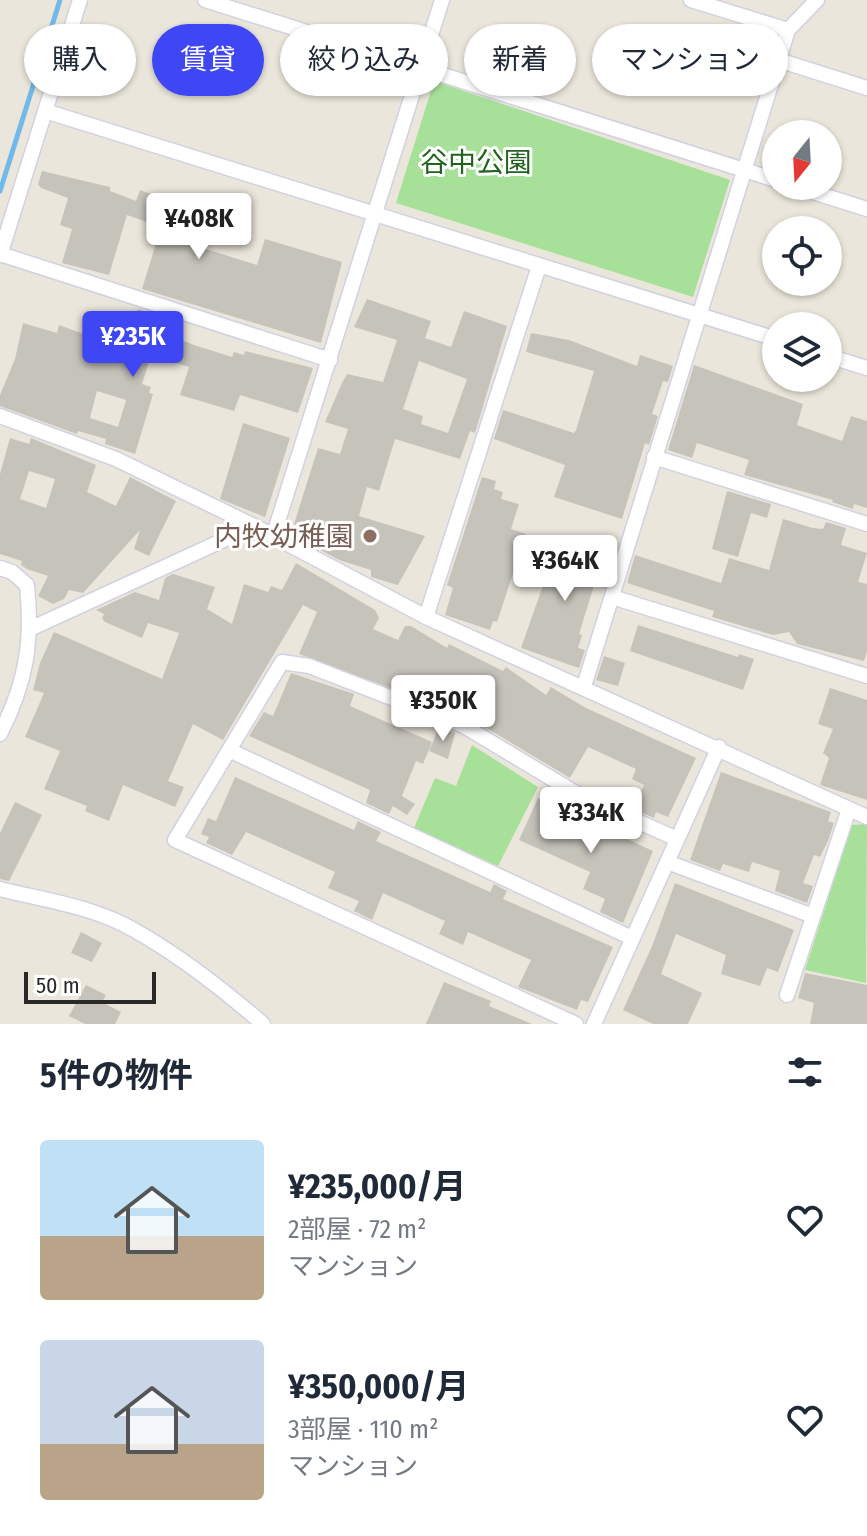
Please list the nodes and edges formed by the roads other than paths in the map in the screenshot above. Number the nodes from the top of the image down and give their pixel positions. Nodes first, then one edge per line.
1 (80, 0) edge
2 (205, 0) edge
3 (442, 0) edge
4 (691, 0) edge
5 (817, 0) edge
6 (282, 24) edge
7 (434, 24) edge
8 (769, 24) edge
9 (788, 30) edge
10 (788, 63) edge
11 (448, 76) edge
12 (867, 88) edge
13 (412, 96) edge
14 (767, 96) edge
15 (45, 111) junction
16 (743, 170) junction
17 (762, 176) edge
18 (838, 200) edge
19 (867, 209) edge
20 (376, 215) junction
21 (0, 255) edge
22 (539, 266) junction
23 (699, 315) junction
24 (762, 335) edge
25 (330, 360) junction
26 (842, 360) edge
27 (867, 368) edge
28 (0, 416) edge
29 (654, 457) junction
30 (867, 524) edge
31 (254, 526) junction
32 (273, 537) junction
33 (0, 568) edge
34 (612, 597) junction
35 (426, 617) junction
36 (32, 628) junction
37 (867, 676) edge
38 (584, 686) junction
39 (0, 734) edge
40 (719, 747) junction
41 (231, 751) junction
42 (849, 809) junction
43 (867, 817) edge
44 (677, 839) junction
45 (667, 862) junction
46 (0, 889) edge
47 (813, 916) junction
48 (632, 938) junction
49 (787, 995) dead end
50 (263, 1024) edge
51 (576, 1024) edge
52 (594, 1024) edge

1 - 15 street
2 - 6 street
3 - 7 street
4 - 8 street
5 - 9 street
10 - 12 street
11 - 16 street
13 - 20 street
14 - 16 street
15 - 20 street
15 - 21 street
16 - 17 street
16 - 23 street
18 - 19 street
20 - 22 street
20 - 25 street
21 - 25 street
22 - 23 street
22 - 35 street
23 - 24 street
23 - 29 street
25 - 32 street
26 - 27 street
28 - 31 street
29 - 30 street
29 - 34 street
31 - 32 street
31 - 36 street
32 - 35 street
33 - 36 street
34 - 37 street
34 - 38 street
35 - 38 street
36 - 39 street
38 - 40 street
40 - 42 street
40 - 44 street
41 - 44 street
41 - 48 street
41 - 51 street
42 - 43 street
42 - 47 street
44 - 45 street
45 - 47 street
45 - 48 street
46 - 50 street
47 - 49 street
48 - 52 street

